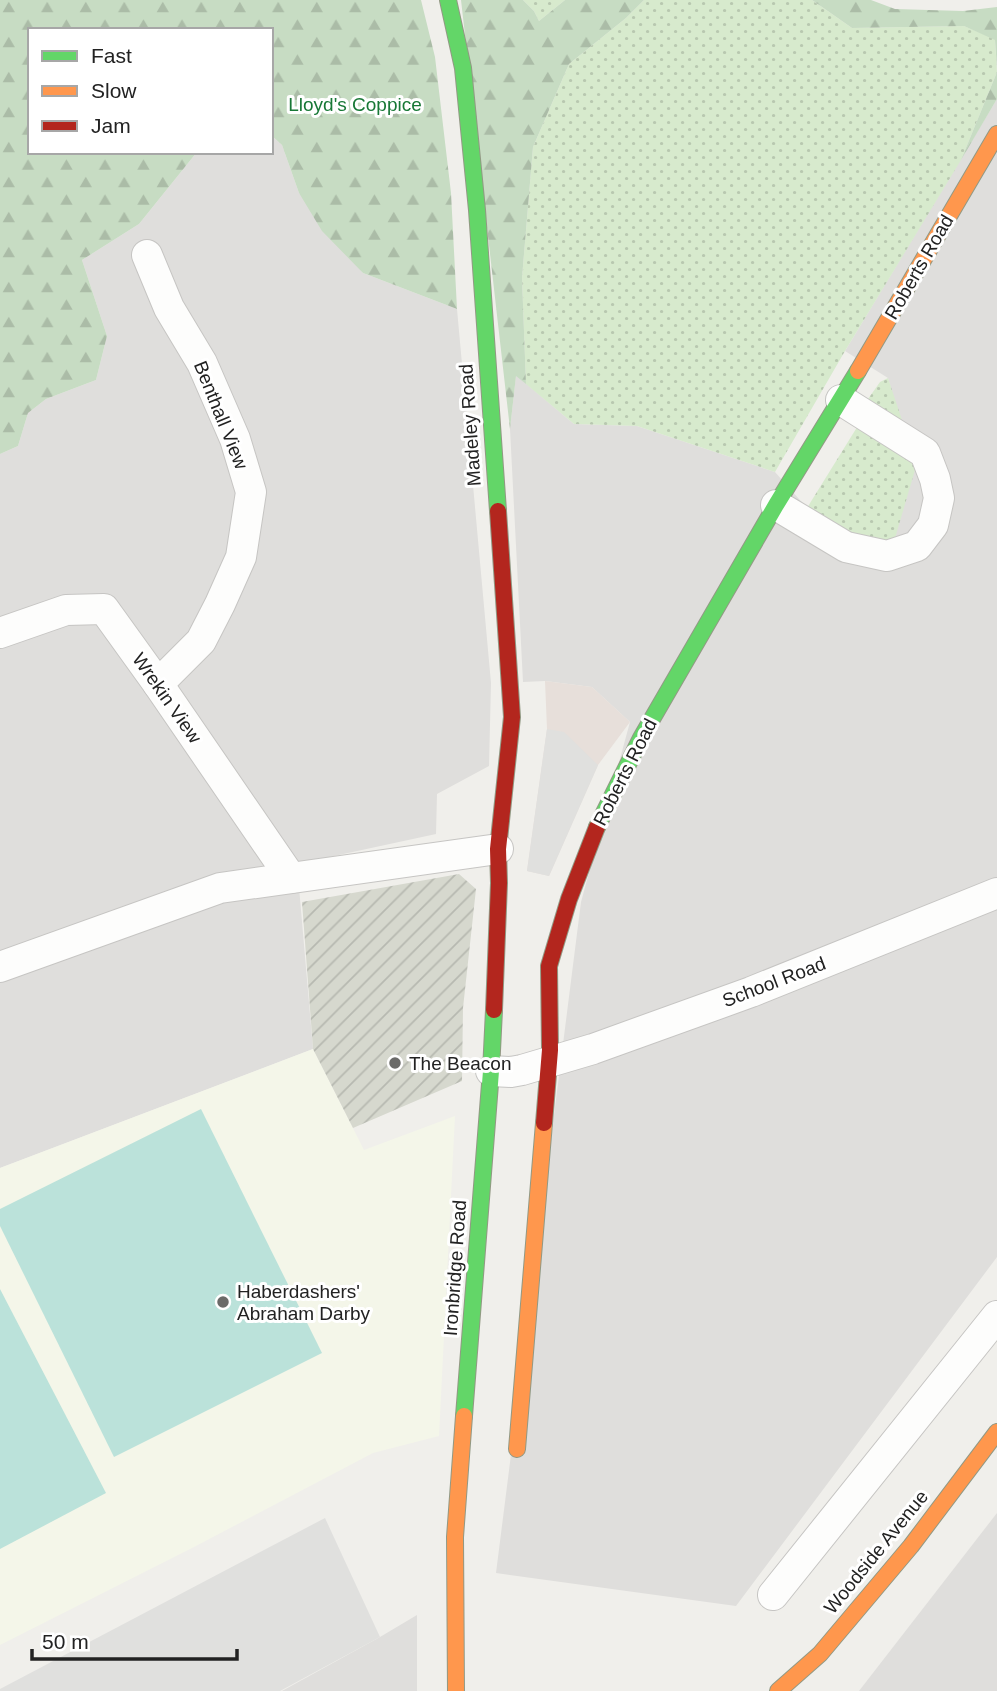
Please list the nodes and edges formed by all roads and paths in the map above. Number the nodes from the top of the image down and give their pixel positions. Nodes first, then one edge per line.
1 (448, 0) edge
2 (997, 134) edge
3 (147, 256) dead end
4 (841, 400) junction
5 (776, 505) junction
6 (0, 633) edge
7 (158, 684) junction
8 (498, 849) junction
9 (291, 877) junction
10 (997, 893) edge
11 (0, 967) edge
12 (549, 1063) junction
13 (491, 1071) junction
14 (997, 1317) edge
15 (997, 1432) edge
16 (517, 1449) dead end
17 (773, 1595) dead end
18 (456, 1691) edge
19 (778, 1691) edge

1 - 8 street, Madeley Road
2 - 4 street, Roberts Road
3 - 7 street, Benthall View
4 - 5 street, Roberts Road
4 - 5 street
5 - 12 street, Roberts Road
6 - 7 street, Wrekin View
7 - 9 street, Wrekin View
8 - 9 street
8 - 13 street, Ironbridge Road
9 - 11 street
10 - 12 street, School Road
12 - 13 street, School Road
12 - 16 street
13 - 18 street, Ironbridge Road
14 - 17 street
15 - 19 street, Woodside Avenue

